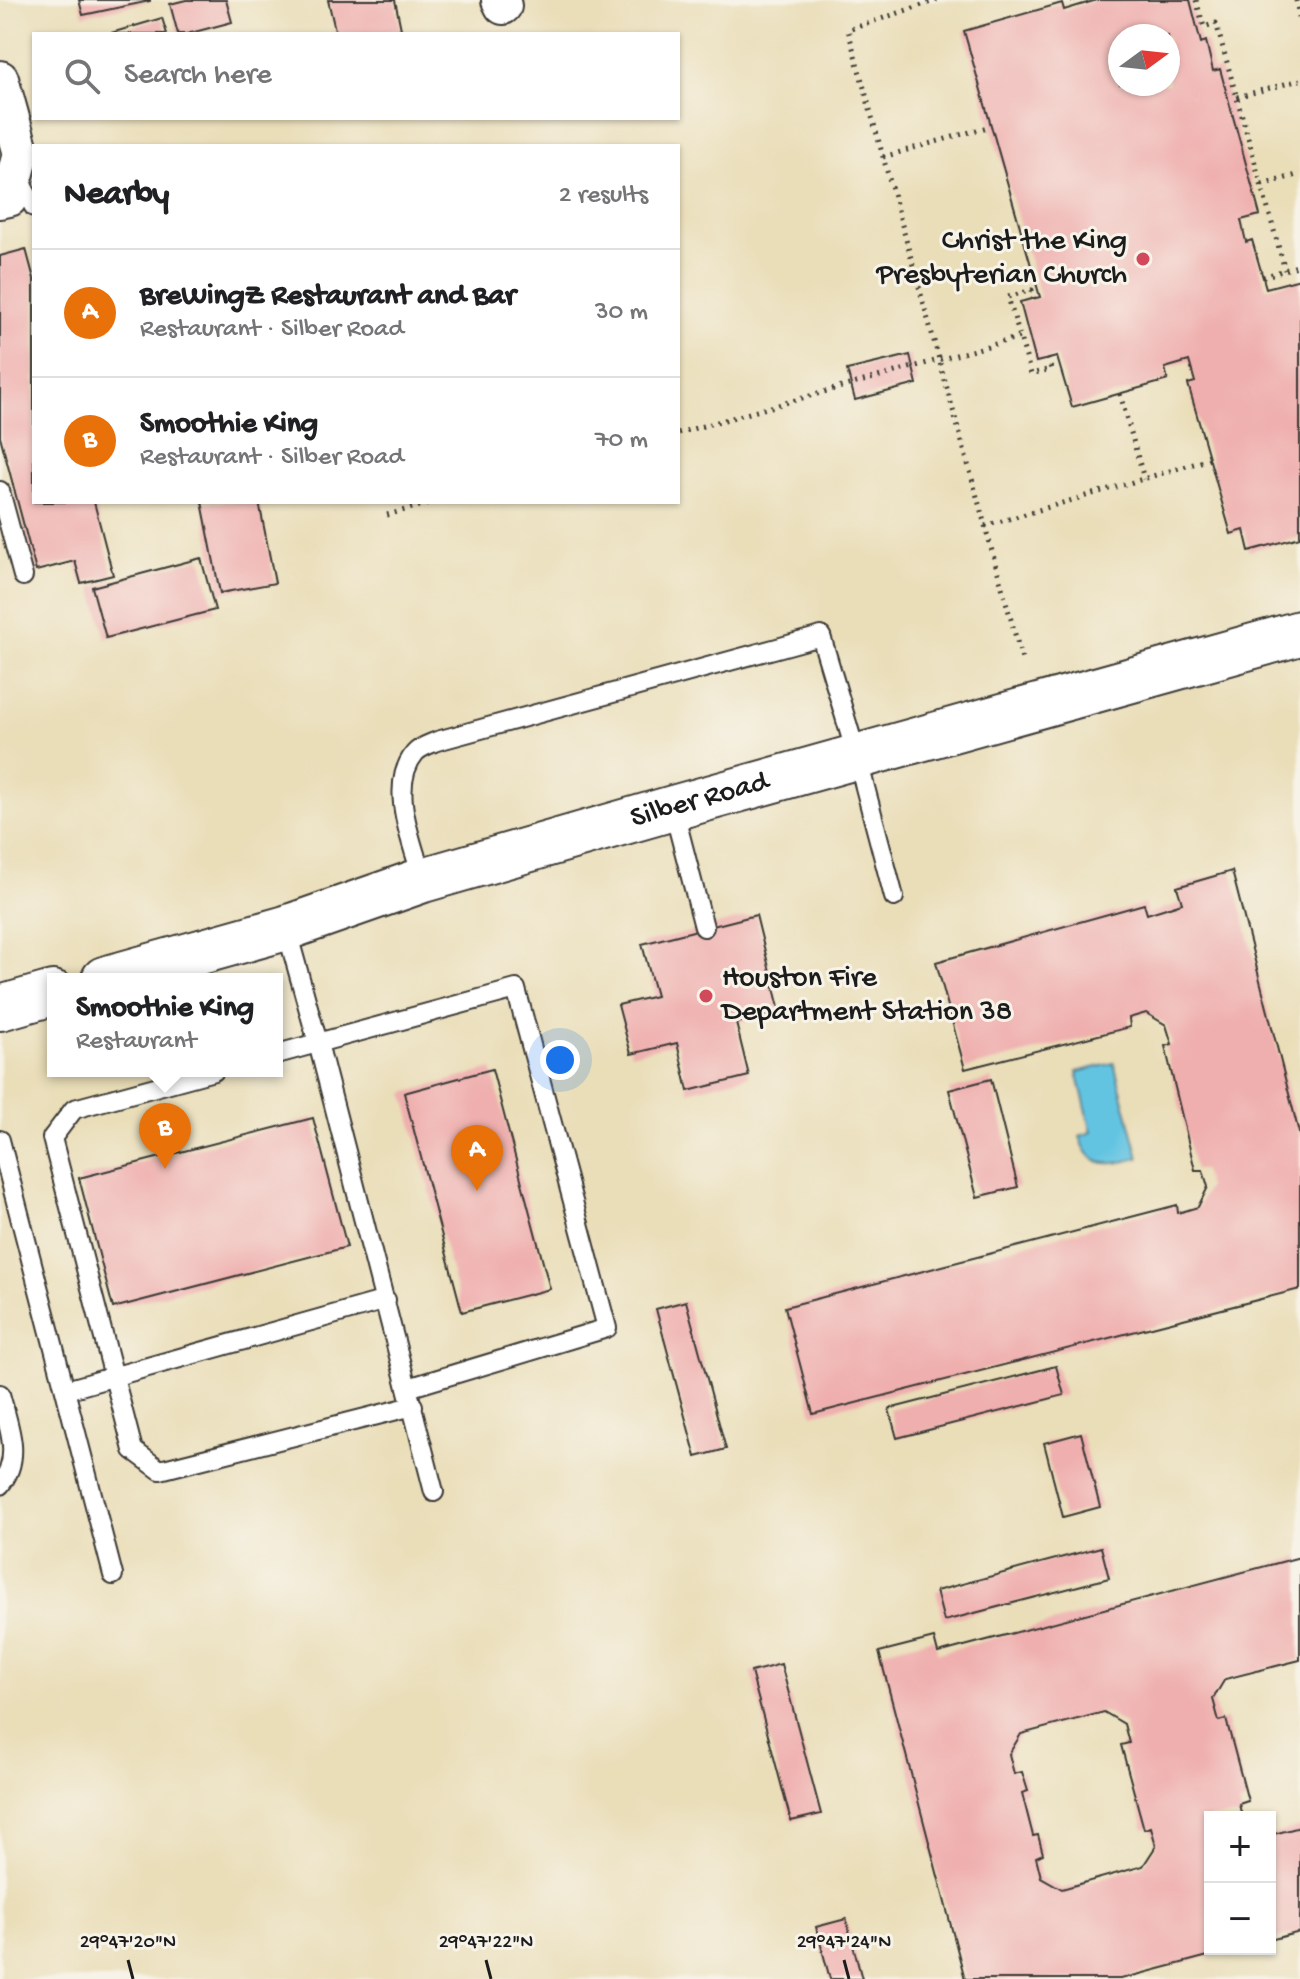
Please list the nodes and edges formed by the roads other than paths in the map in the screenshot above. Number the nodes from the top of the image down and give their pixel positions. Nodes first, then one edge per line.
1 (0, 79) edge
2 (15, 194) edge
3 (0, 491) edge
4 (23, 576) dead end
5 (1300, 633) edge
6 (857, 757) junction
7 (673, 808) junction
8 (423, 880) junction
9 (894, 897) dead end
10 (704, 927) dead end
11 (286, 928) junction
12 (125, 973) edge
13 (47, 995) edge
14 (0, 1008) edge
15 (318, 1043) junction
16 (283, 1052) edge
17 (192, 1077) edge
18 (0, 1140) edge
19 (386, 1300) junction
20 (114, 1375) junction
21 (66, 1390) junction
22 (0, 1394) edge
23 (410, 1397) junction
24 (0, 1485) edge
25 (434, 1492) dead end
26 (113, 1575) dead end

1 - 2 street
3 - 4 lane
5 - 6 street, Silber Road
6 - 7 street, Silber Road
6 - 8 lane
6 - 9 lane
7 - 8 street, Silber Road
7 - 10 lane
8 - 11 street, Silber Road
11 - 12 street, Silber Road
11 - 15 lane
13 - 14 street
15 - 16 lane
15 - 19 lane
15 - 23 lane
17 - 20 lane
18 - 21 lane
19 - 20 lane
19 - 23 lane
20 - 21 lane
20 - 23 lane
21 - 26 lane
22 - 24 lane
23 - 25 lane

